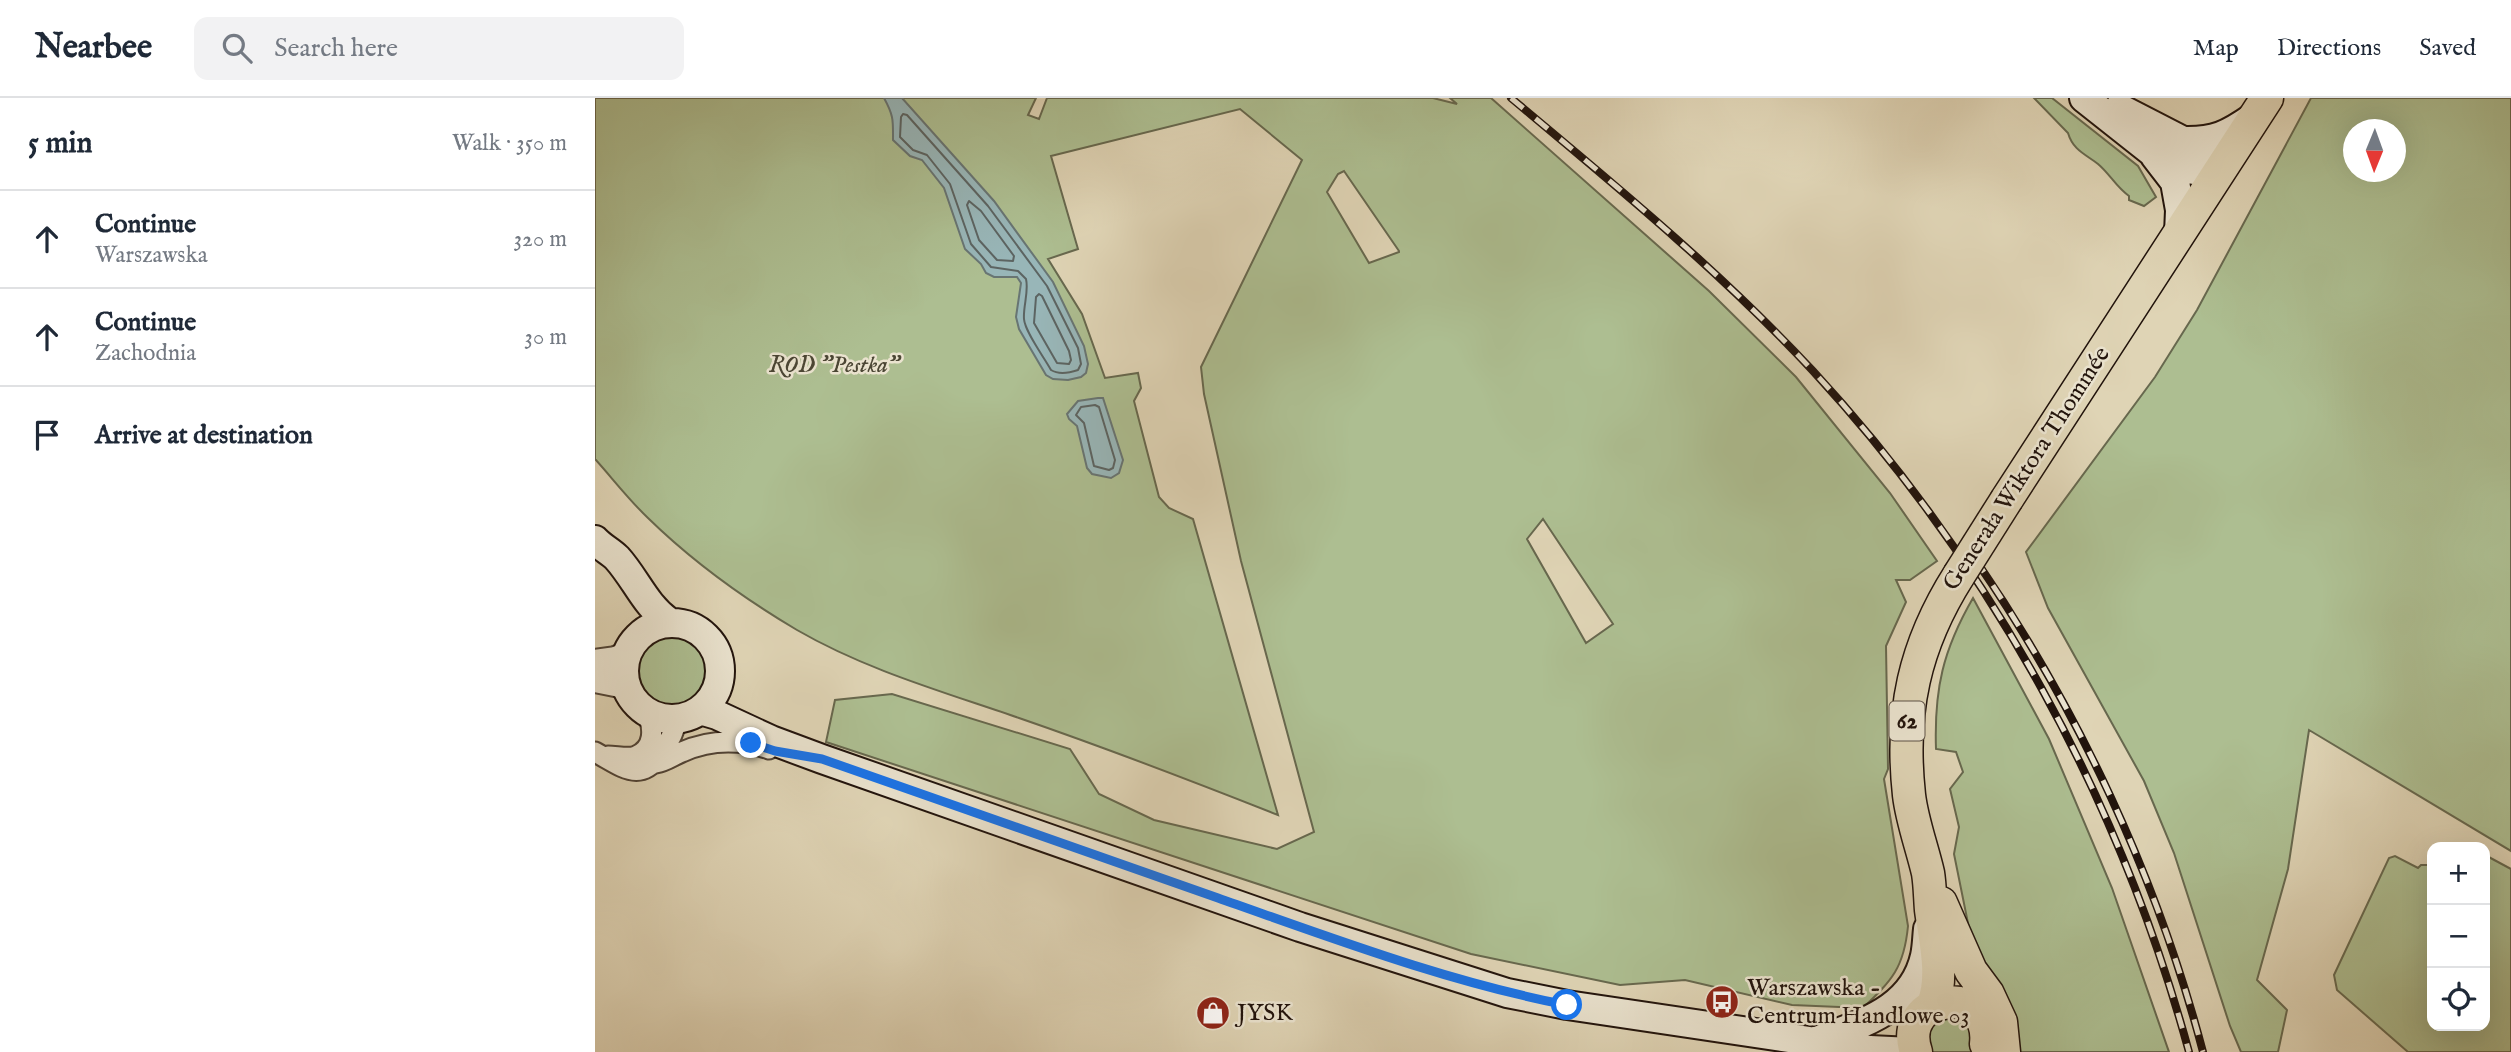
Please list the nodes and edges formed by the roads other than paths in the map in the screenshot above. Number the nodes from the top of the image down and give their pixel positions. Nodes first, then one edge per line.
1 (2084, 98) edge
2 (2102, 98) edge
3 (2260, 107) edge
4 (2183, 141) junction
5 (2151, 151) junction
6 (2218, 174) junction
7 (2179, 234) junction
8 (597, 543) edge
9 (669, 622) junction
10 (631, 647) junction
11 (595, 662) edge
12 (595, 680) edge
13 (718, 684) junction
14 (625, 686) junction
15 (647, 713) junction
16 (688, 715) junction
17 (598, 754) edge
18 (822, 759) junction
19 (656, 763) junction
20 (1933, 894) junction
21 (1927, 1028) edge
22 (1815, 1041) junction
23 (1842, 1052) edge
24 (1983, 1052) edge
25 (2004, 1052) edge

1 - 5 main road
2 - 4 main road
3 - 4 main road
3 - 6 main road, Generała Wiktora Thommée / 62
4 - 6 main road
5 - 6 main road
5 - 7 main road
6 - 7 main road, Generała Wiktora Thommée / 62
7 - 20 main road, Generała Wiktora Thommée / 62, bridge
8 - 9 main road
8 - 10 main road
9 - 10 main road
9 - 13 main road
10 - 11 street
10 - 14 main road
12 - 14 street
13 - 16 main road
13 - 18 main road
14 - 15 main road
15 - 16 main road
15 - 17 street
16 - 18 main road
16 - 19 street
17 - 19 street
18 - 19 street
18 - 22 main road
20 - 21 main road, Generała Wiktora Thommée / 62
20 - 22 main road
20 - 25 main road, 62
21 - 22 main road
21 - 24 main road
22 - 23 main road

